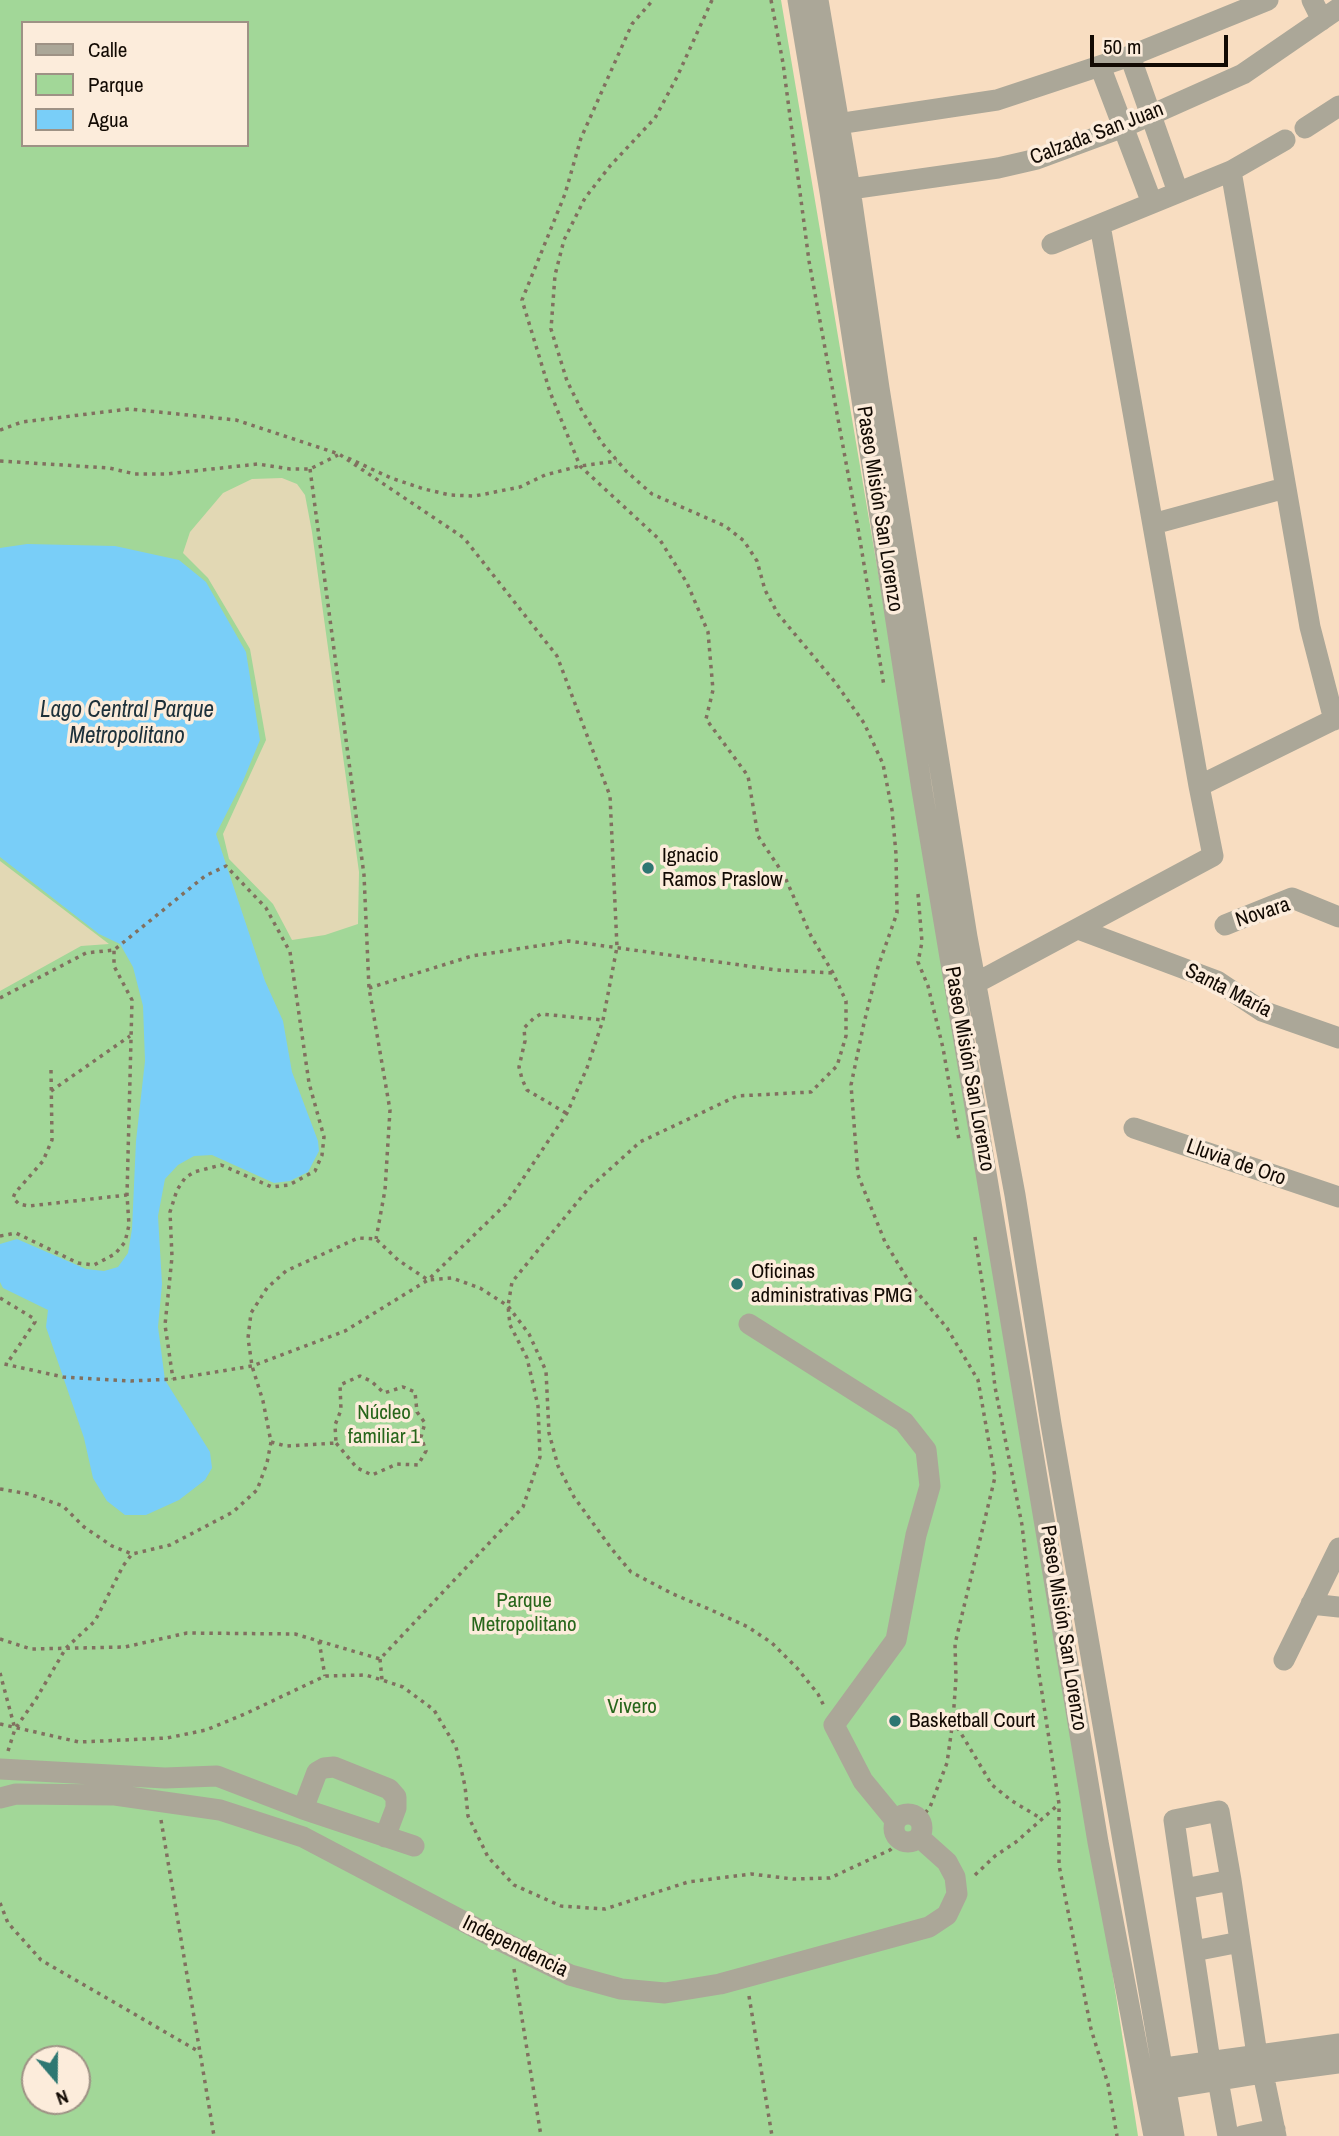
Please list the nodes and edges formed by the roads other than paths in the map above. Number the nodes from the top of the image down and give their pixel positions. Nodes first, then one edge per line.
1 (798, 0) edge
2 (818, 0) edge
3 (1268, 0) edge
4 (1312, 0) edge
5 (1331, 14) edge
6 (1130, 56) junction
7 (1100, 66) junction
8 (1339, 106) edge
9 (1152, 114) junction
10 (829, 125) junction
11 (1124, 127) junction
12 (1305, 128) dead end
13 (1284, 140) dead end
14 (1231, 171) junction
15 (840, 190) junction
16 (1178, 192) junction
17 (1153, 203) junction
18 (1100, 225) junction
19 (1052, 244) dead end
20 (1285, 488) junction
21 (1153, 524) junction
22 (1336, 718) edge
23 (1199, 786) junction
24 (1339, 917) edge
25 (1226, 925) dead end
26 (1078, 929) junction
27 (976, 983) junction
28 (1339, 1038) edge
29 (1134, 1128) dead end
30 (1339, 1197) edge
31 (749, 1324) dead end
32 (1339, 1548) edge
33 (1311, 1604) junction
34 (1339, 1606) edge
35 (1284, 1660) dead end
36 (1, 1769) edge
37 (0, 1798) edge
38 (303, 1809) junction
39 (385, 1837) junction
40 (414, 1846) dead end
41 (1231, 1880) junction
42 (1184, 1889) junction
43 (1240, 1942) junction
44 (1194, 1951) junction
45 (1339, 2044) edge
46 (1339, 2063) edge
47 (1260, 2064) junction
48 (1214, 2071) junction
49 (1154, 2080) junction
50 (1275, 2132) edge
51 (1154, 2136) edge
52 (1174, 2136) edge
53 (1228, 2136) edge
54 (1242, 2136) edge

1 - 10 street, Paseo Misión San Lorenzo
2 - 10 street, Paseo Misión San Lorenzo
3 - 6 street
4 - 5 street
5 - 9 street, Calzada San Juan
6 - 7 street
6 - 9 street
7 - 10 street
7 - 11 street
8 - 12 street
9 - 11 street, Calzada San Juan
9 - 16 street
10 - 15 street, Paseo Misión San Lorenzo
11 - 15 street, Calzada San Juan
11 - 17 street
13 - 14 street
14 - 16 street
14 - 20 street
15 - 27 street, Paseo Misión San Lorenzo
15 - 49 street, Paseo Misión San Lorenzo
16 - 17 street
17 - 18 street
18 - 19 street
18 - 21 street
20 - 21 street
20 - 22 street
21 - 23 street
22 - 23 street
23 - 26 street
24 - 25 street, Novara
26 - 27 street
26 - 28 street, Santa María
27 - 49 street, Paseo Misión San Lorenzo
29 - 30 street, Lluvia de Oro
31 - 37 street, Independencia
32 - 33 street
33 - 34 street
33 - 35 street
36 - 38 street
38 - 39 street
38 - 39 street
39 - 40 street
41 - 42 street
41 - 42 street
41 - 43 street
42 - 44 street
43 - 44 street
43 - 47 street
44 - 48 street
45 - 47 street
46 - 47 street
47 - 48 street
47 - 50 street
48 - 49 street
48 - 53 street
49 - 51 street, Paseo Misión San Lorenzo
49 - 52 street, Paseo Misión San Lorenzo
50 - 54 street

